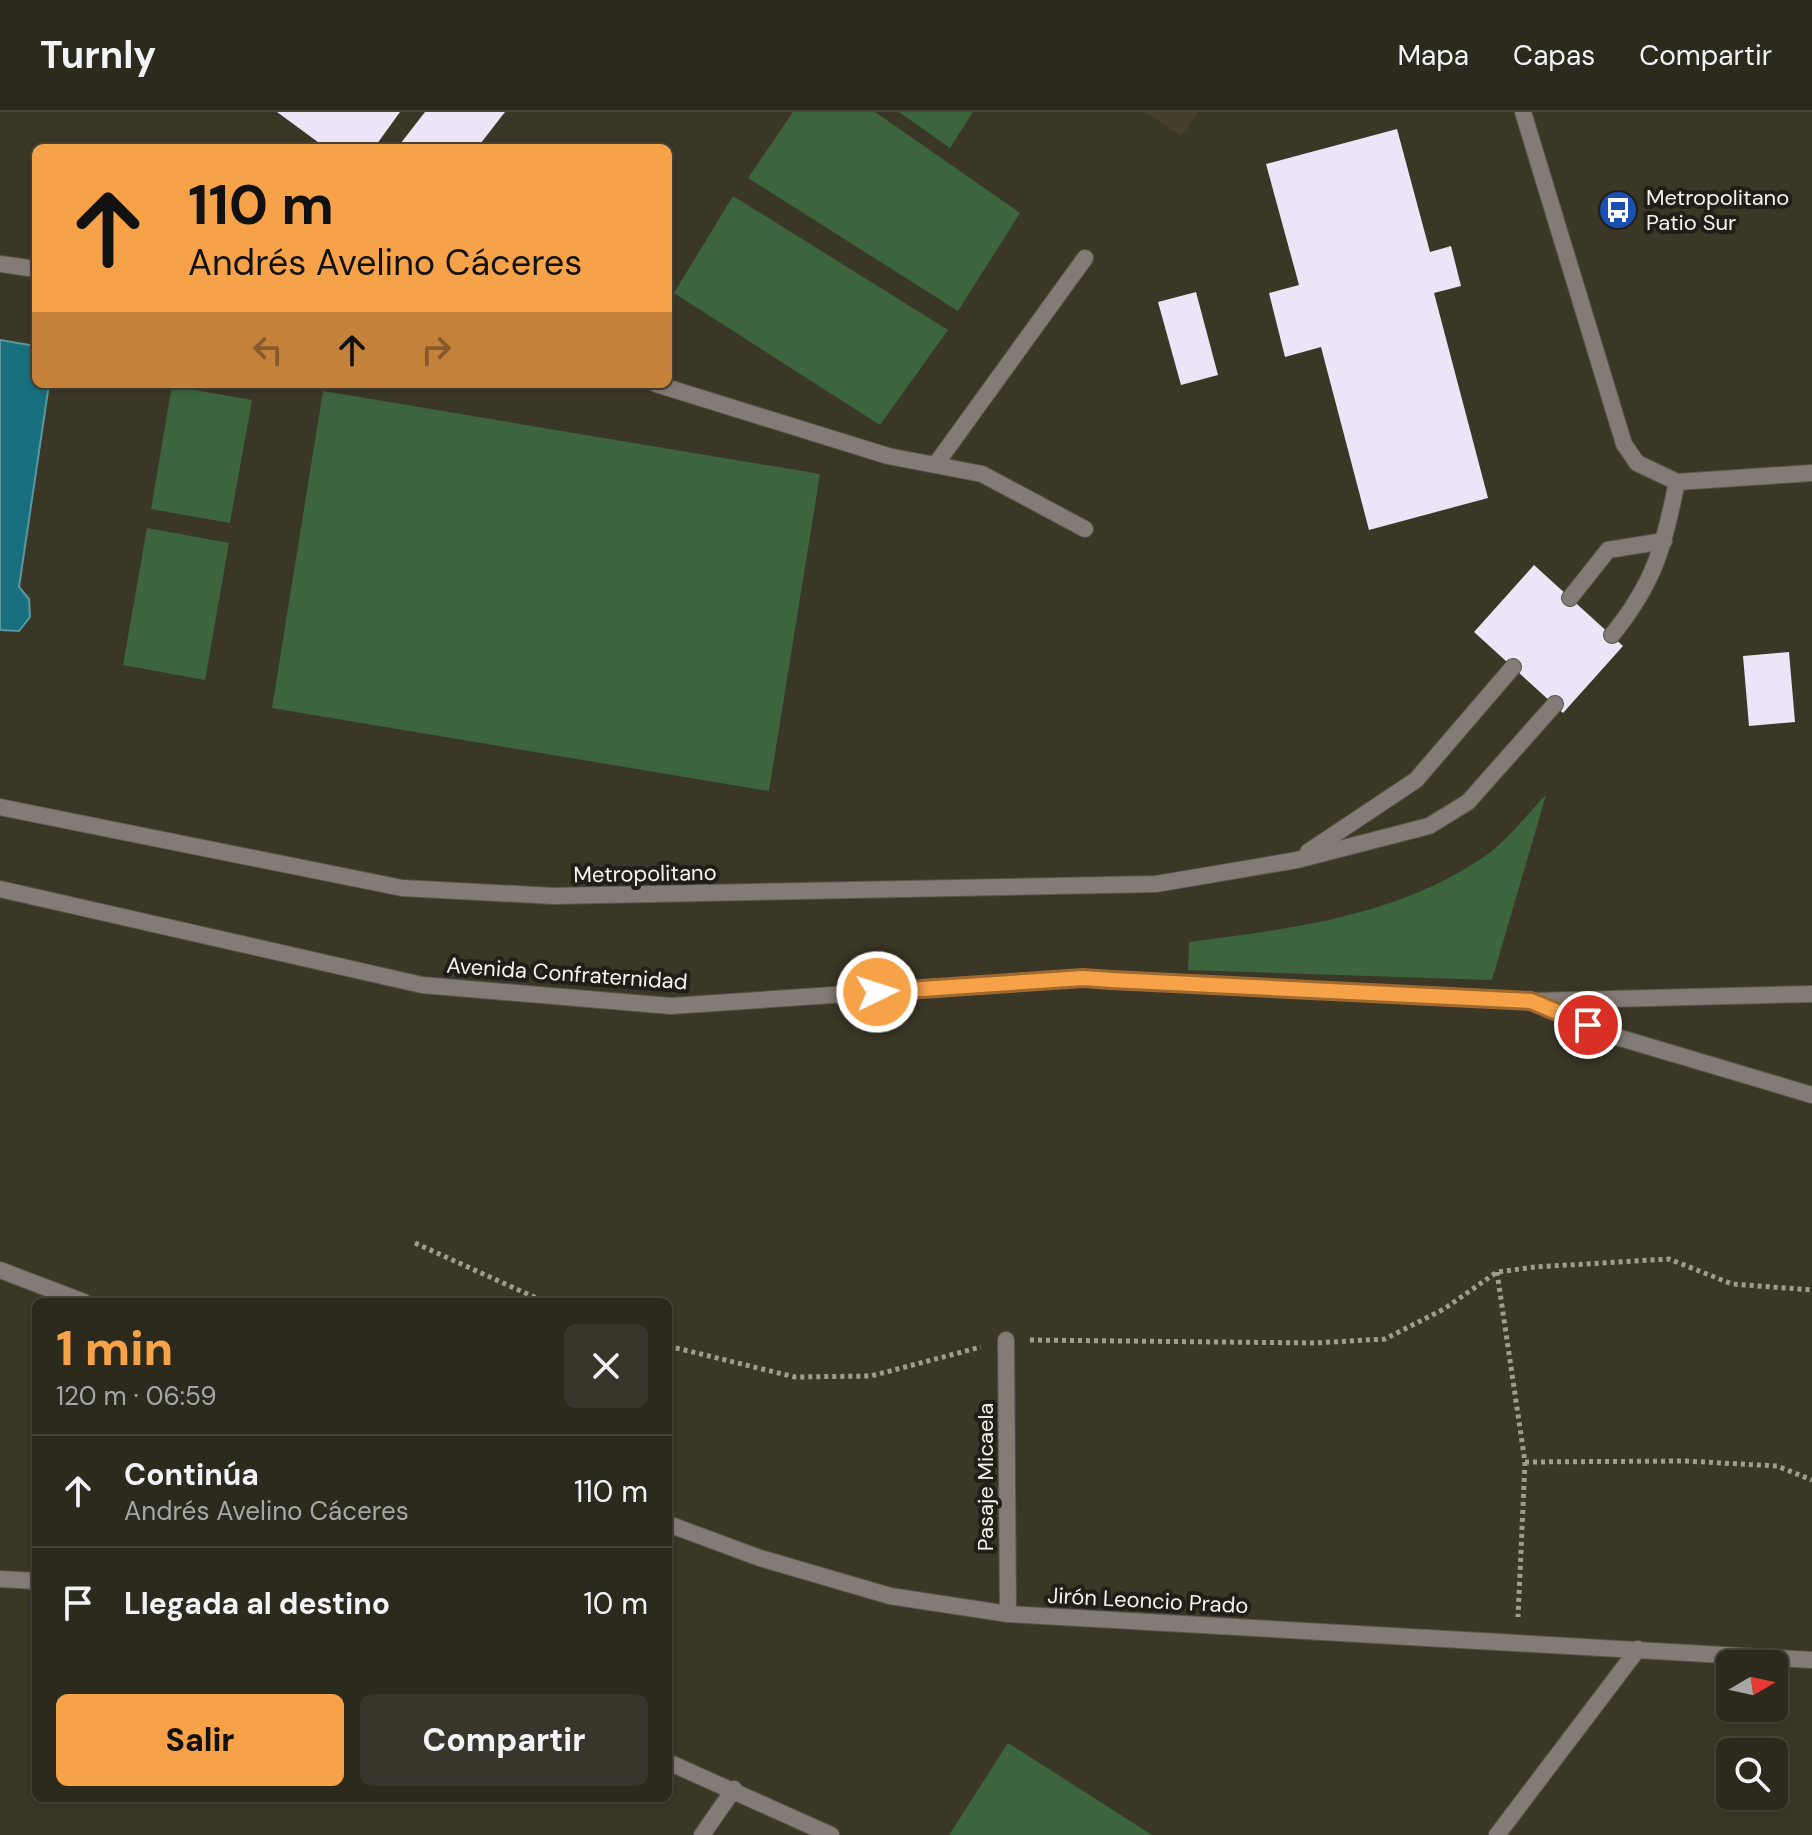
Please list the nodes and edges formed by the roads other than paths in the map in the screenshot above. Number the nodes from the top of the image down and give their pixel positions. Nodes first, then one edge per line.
1 (1523, 112) edge
2 (1085, 258) dead end
3 (0, 264) edge
4 (32, 268) edge
5 (669, 388) edge
6 (936, 464) junction
7 (1812, 473) edge
8 (1677, 482) junction
9 (1085, 529) dead end
10 (1664, 541) junction
11 (1570, 598) dead end
12 (1612, 635) dead end
13 (1513, 667) dead end
14 (1555, 704) dead end
15 (0, 807) edge
16 (1297, 860) junction
17 (0, 889) edge
18 (1812, 994) edge
19 (1531, 1001) junction
20 (1812, 1095) edge
21 (0, 1270) edge
22 (74, 1298) edge
23 (1006, 1340) road end
24 (672, 1525) edge
25 (0, 1579) edge
26 (32, 1581) edge
27 (1008, 1614) junction
28 (1638, 1649) junction
29 (1812, 1660) edge
30 (672, 1764) edge
31 (734, 1789) junction
32 (702, 1835) edge
33 (831, 1835) edge
34 (1497, 1835) edge

1 - 8 street
2 - 6 street
3 - 4 street
5 - 6 street
6 - 9 street
7 - 8 street
8 - 10 street
10 - 11 street
10 - 12 street
13 - 16 street, Metropolitano
14 - 16 street, Metropolitano
15 - 16 street, Metropolitano
17 - 19 street, Avenida Confraternidad
18 - 19 street, Avenida Confraternidad
19 - 20 street
21 - 22 street
23 - 27 street, Pasaje Micaela
24 - 27 street, Jirón Leoncio Prado
25 - 26 street
27 - 28 street, Jirón Leoncio Prado
28 - 29 street, Jirón Leoncio Prado
28 - 34 street
30 - 31 street
31 - 32 street
31 - 33 street

